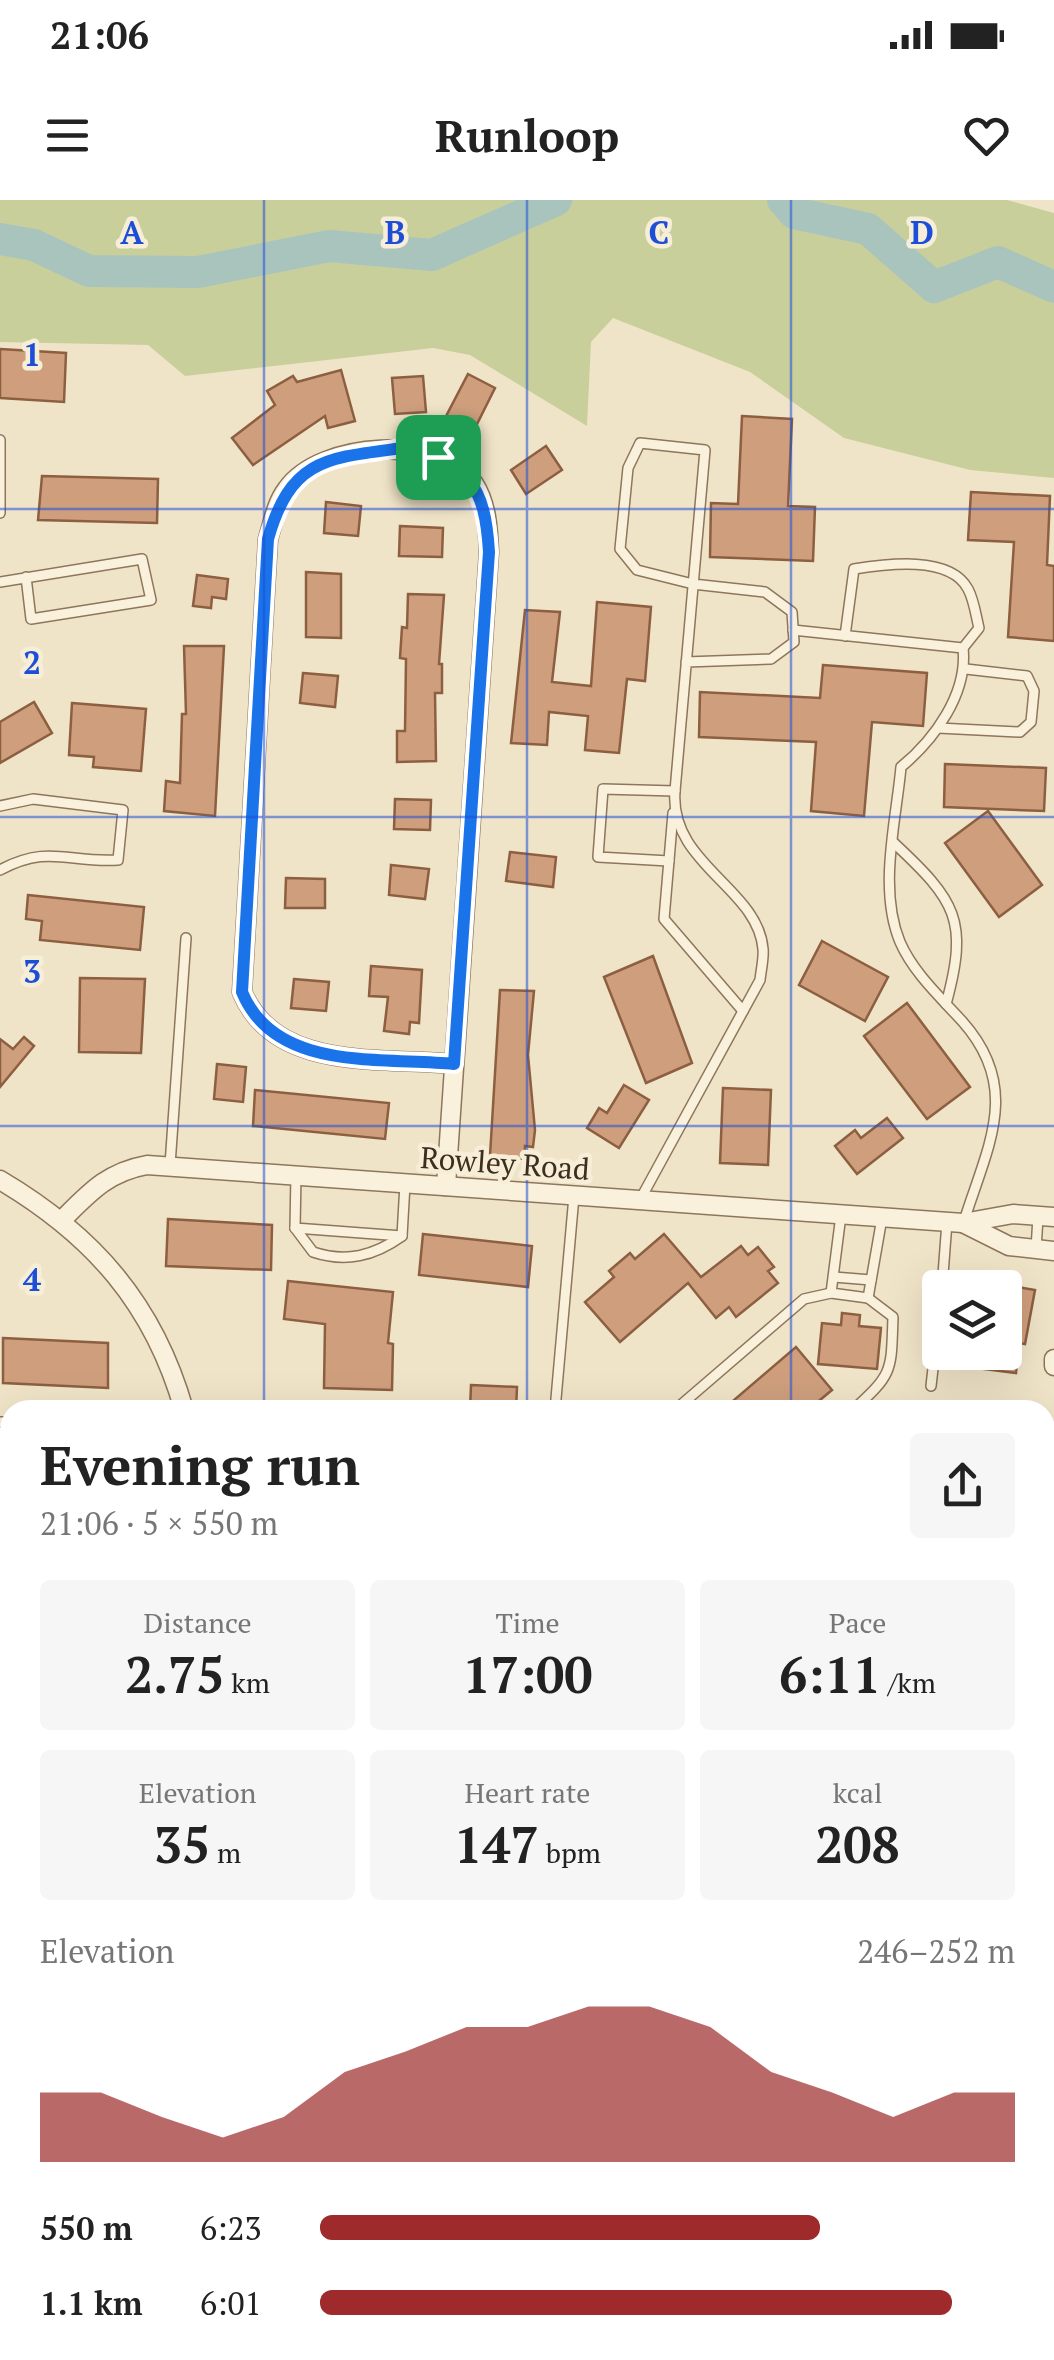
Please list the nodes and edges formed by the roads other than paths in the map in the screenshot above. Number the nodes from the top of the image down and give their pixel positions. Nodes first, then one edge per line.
1 (0, 440) edge
2 (0, 513) edge
3 (26, 577) junction
4 (0, 582) edge
5 (693, 584) junction
6 (793, 630) junction
7 (844, 636) junction
8 (963, 648) junction
9 (686, 662) junction
10 (966, 669) junction
11 (938, 728) junction
12 (675, 792) junction
13 (0, 806) edge
14 (674, 808) junction
15 (894, 842) junction
16 (669, 861) junction
17 (0, 870) edge
18 (186, 938) dead end
19 (946, 1004) junction
20 (743, 1011) junction
21 (454, 1064) junction
22 (170, 1165) junction
23 (296, 1175) junction
24 (0, 1180) edge
25 (405, 1183) junction
26 (446, 1186) junction
27 (574, 1196) junction
28 (640, 1200) junction
29 (842, 1215) junction
30 (1046, 1217) edge
31 (882, 1218) junction
32 (63, 1219) junction
33 (955, 1223) junction
34 (295, 1228) junction
35 (402, 1236) junction
36 (1045, 1250) edge
37 (946, 1270) edge
38 (834, 1276) junction
39 (871, 1280) junction
40 (832, 1293) junction
41 (868, 1298) junction
42 (933, 1370) edge
43 (931, 1386) dead end
44 (180, 1400) edge
45 (556, 1400) edge
46 (687, 1400) edge
47 (864, 1400) edge

1 - 2 lane
3 - 3 lane
3 - 4 lane
5 - 5 lane
5 - 6 lane
5 - 9 lane
6 - 7 lane
6 - 9 lane
7 - 8 lane
7 - 8 lane
8 - 10 lane
9 - 12 lane
10 - 11 lane
10 - 11 lane
11 - 15 lane
12 - 14 lane
12 - 16 lane
13 - 17 lane
14 - 16 lane
14 - 20 lane
15 - 19 lane
15 - 19 lane
16 - 20 lane
18 - 22 lane
19 - 33 lane
20 - 28 lane
21 - 21 street
21 - 26 street
22 - 23 street, Rowley Road
22 - 32 street, Rowley Road
23 - 25 street, Rowley Road
23 - 34 lane
24 - 32 street
25 - 26 street, Rowley Road
25 - 35 lane
26 - 27 street, Rowley Road
27 - 28 street, Rowley Road
27 - 45 lane
28 - 29 street, Rowley Road
29 - 31 street, Rowley Road
29 - 38 lane
30 - 33 street, Rowley Road
30 - 36 lane
31 - 33 street, Rowley Road
31 - 39 lane
32 - 44 street
33 - 36 street, Rowley Road
33 - 37 lane
34 - 35 lane
34 - 35 lane
38 - 39 lane
38 - 40 lane
39 - 41 lane
40 - 41 lane
40 - 46 lane
41 - 47 lane
42 - 43 lane

